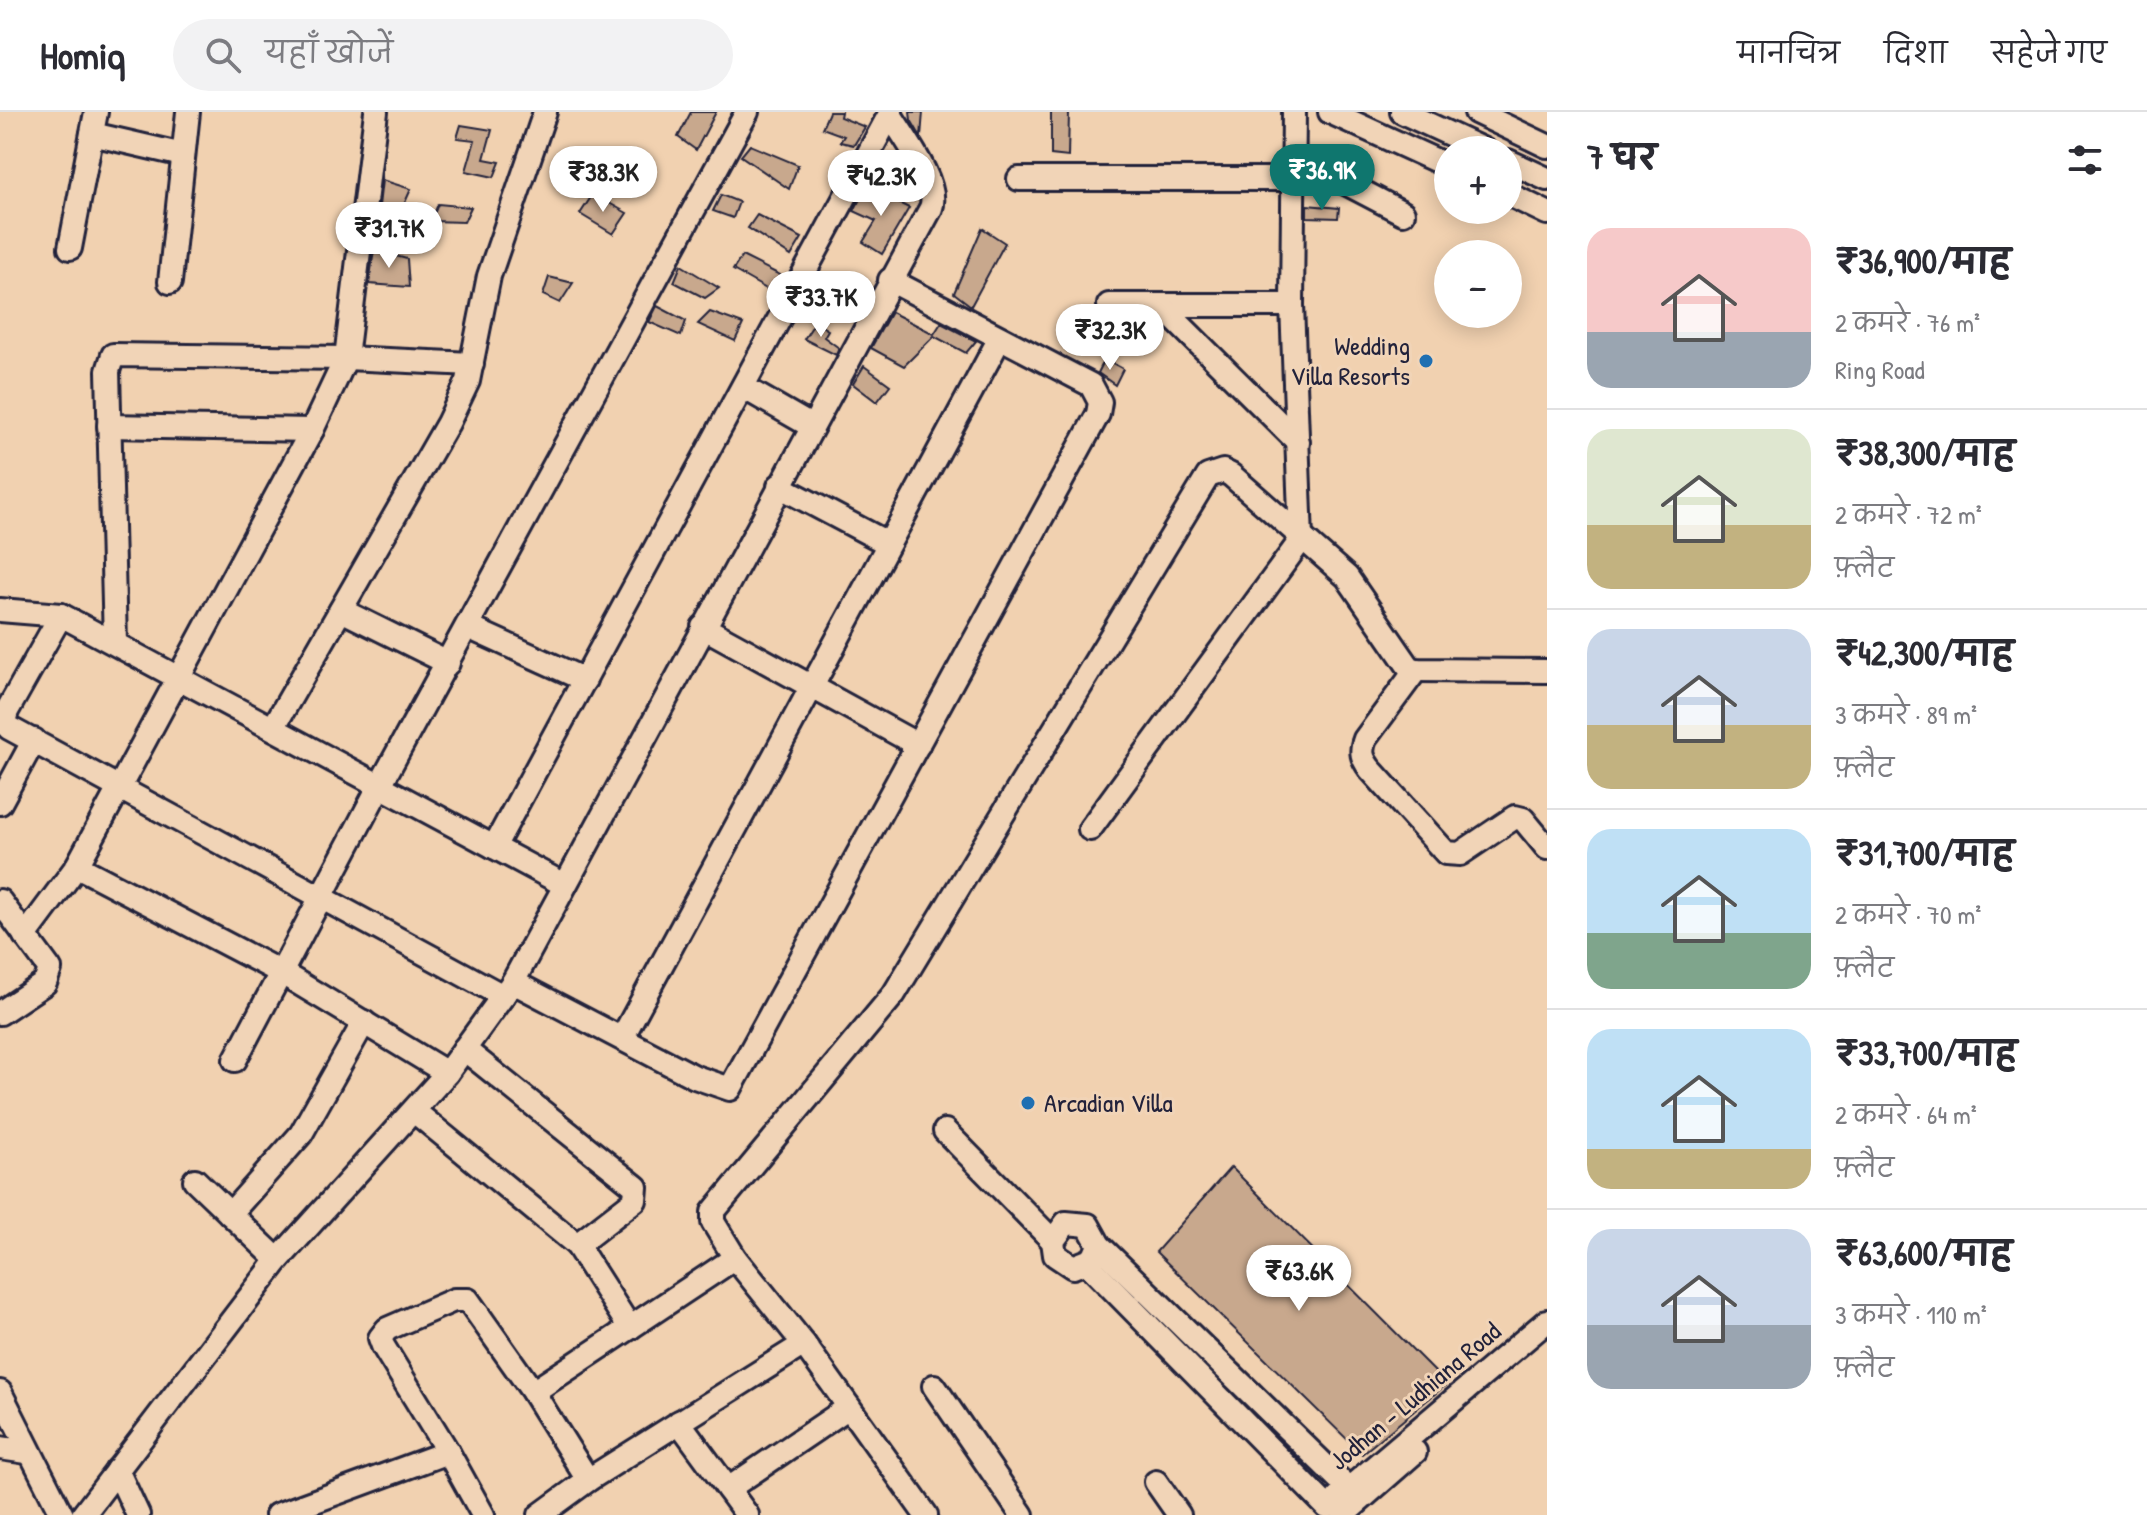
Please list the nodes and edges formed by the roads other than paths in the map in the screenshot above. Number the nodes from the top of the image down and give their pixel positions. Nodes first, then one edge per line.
1 (188, 112) edge
2 (376, 112) edge
3 (545, 112) edge
4 (747, 112) edge
5 (1294, 112) edge
6 (1330, 112) edge
7 (1402, 112) edge
8 (1476, 112) edge
9 (891, 113) edge
10 (94, 123) edge
11 (1434, 141) edge
12 (1547, 146) edge
13 (1434, 149) edge
14 (183, 155) junction
15 (1294, 156) junction
16 (1522, 167) edge
17 (1019, 179) dead end
18 (1294, 179) junction
19 (1547, 179) edge
20 (1522, 201) edge
21 (1403, 213) dead end
22 (1547, 213) edge
23 (70, 248) dead end
24 (890, 280) junction
25 (170, 282) dead end
26 (1109, 305) dead end
27 (1160, 305) junction
28 (1292, 305) junction
29 (1000, 338) junction
30 (346, 358) junction
31 (472, 364) junction
32 (743, 387) junction
33 (109, 426) junction
34 (811, 426) junction
35 (312, 430) junction
36 (1298, 442) junction
37 (779, 486) junction
38 (1301, 540) junction
39 (887, 543) junction
40 (0, 610) edge
41 (341, 610) junction
42 (61, 615) junction
43 (468, 627) junction
44 (703, 627) junction
45 (115, 643) junction
46 (448, 663) junction
47 (1416, 670) junction
48 (1547, 671) edge
49 (178, 677) junction
50 (585, 680) junction
51 (811, 684) junction
52 (273, 728) junction
53 (34, 740) junction
54 (918, 745) junction
55 (380, 785) junction
56 (119, 788) junction
57 (0, 803) edge
58 (1090, 829) dead end
59 (494, 847) junction
60 (1547, 848) edge
61 (77, 866) junction
62 (565, 885) junction
63 (322, 898) junction
64 (0, 901) edge
65 (25, 936) junction
66 (282, 973) junction
67 (508, 989) junction
68 (0, 1013) edge
69 (364, 1022) junction
70 (622, 1038) junction
71 (464, 1049) junction
72 (235, 1060) dead end
73 (447, 1073) junction
74 (414, 1111) junction
75 (945, 1131) dead end
76 (195, 1180) dead end
77 (230, 1214) junction
78 (1053, 1241) junction
79 (577, 1245) junction
80 (1093, 1254) junction
81 (735, 1258) junction
82 (278, 1260) junction
83 (1547, 1321) edge
84 (630, 1328) junction
85 (1547, 1340) edge
86 (804, 1344) junction
87 (934, 1386) dead end
88 (1249, 1391) junction
89 (0, 1392) edge
90 (533, 1392) junction
91 (849, 1407) junction
92 (1228, 1407) junction
93 (679, 1422) junction
94 (0, 1448) edge
95 (27, 1452) junction
96 (448, 1452) junction
97 (117, 1470) junction
98 (588, 1480) junction
99 (1156, 1482) dead end
100 (728, 1489) junction
101 (1337, 1508) edge
102 (62, 1515) edge
103 (83, 1515) edge
104 (138, 1515) edge
105 (277, 1515) edge
106 (483, 1515) edge
107 (540, 1515) edge
108 (747, 1515) edge
109 (926, 1515) edge
110 (1022, 1515) edge
111 (1179, 1515) edge

1 - 14 street
2 - 30 street
3 - 31 street
4 - 43 street
5 - 15 street
6 - 13 street
7 - 11 street
8 - 12 street
9 - 24 street
9 - 32 street
10 - 14 street
10 - 23 street
14 - 25 street
15 - 18 street
15 - 21 street
16 - 19 street
17 - 18 street
18 - 28 street
20 - 22 street
24 - 29 street
24 - 34 street
26 - 27 street
27 - 28 street
27 - 36 street
28 - 36 street
29 - 39 street
29 - 54 street
30 - 31 street
30 - 33 street
30 - 35 street
31 - 41 street
32 - 34 street
32 - 50 street
33 - 35 street
33 - 45 street
34 - 37 street
35 - 49 street
36 - 38 street
37 - 39 street
37 - 44 street
38 - 47 street
38 - 58 street
38 - 81 street
39 - 51 street
40 - 42 street
41 - 46 street
41 - 52 street
42 - 45 street
42 - 53 street
43 - 46 street
43 - 50 street
44 - 51 street
44 - 62 street
45 - 49 street
46 - 55 street
47 - 48 street
47 - 60 street
49 - 52 street
49 - 56 street
50 - 59 street
51 - 54 street
51 - 70 street
52 - 55 street
53 - 56 street
53 - 57 street
54 - 70 street
55 - 59 street
55 - 63 street
56 - 61 street
56 - 63 street
59 - 62 street
61 - 65 street
61 - 66 street
62 - 67 street
63 - 66 street
63 - 67 street
64 - 65 street
65 - 68 street
66 - 69 street
66 - 72 street
67 - 70 street
67 - 71 street
69 - 73 street
69 - 77 street
71 - 73 street
71 - 79 street
73 - 74 street
74 - 79 street
74 - 82 street
75 - 78 street
76 - 77 street
77 - 82 street
78 - 80 street
78 - 80 street
79 - 84 street
80 - 88 street
80 - 92 street
81 - 84 street
81 - 86 street
82 - 97 street
83 - 101 street, Jodhan - Ludhiana Road
84 - 90 street
85 - 101 street, Jodhan - Ludhiana Road
86 - 91 street
86 - 93 street
87 - 110 street
88 - 92 street
88 - 101 street
89 - 95 street
90 - 96 street
90 - 98 street
91 - 100 street
91 - 109 street
92 - 101 street
93 - 98 street
93 - 100 street
94 - 95 street
95 - 102 street
96 - 105 street
96 - 106 street
97 - 103 street
97 - 104 street
98 - 107 street
99 - 111 street
100 - 108 street

